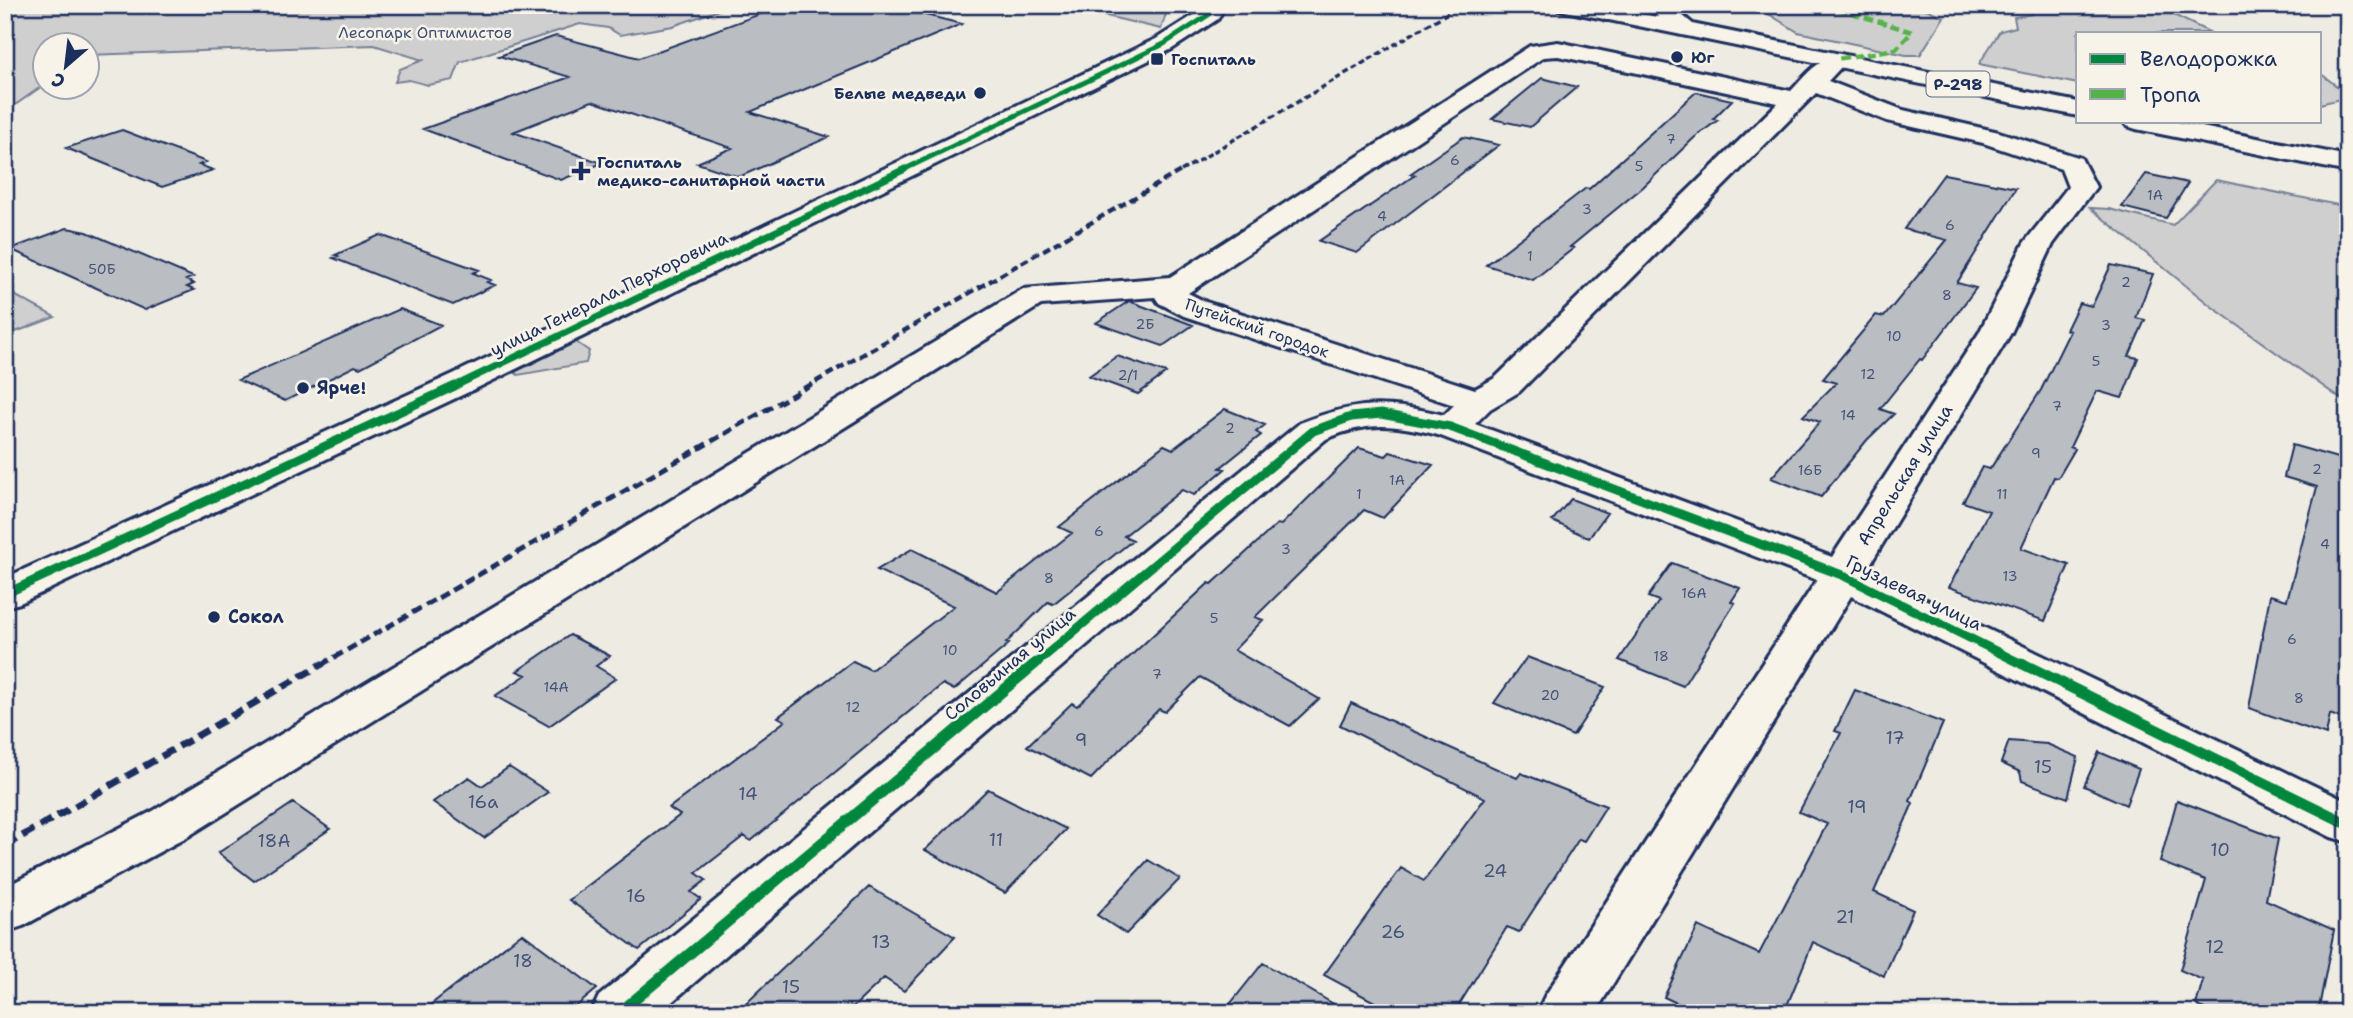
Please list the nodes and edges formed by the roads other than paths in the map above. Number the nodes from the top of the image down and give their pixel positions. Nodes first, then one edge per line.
1 (1215, 5) edge
2 (1565, 5) edge
3 (1659, 5) edge
4 (1620, 10) edge
5 (1689, 30) junction
6 (1815, 80) junction
7 (2076, 109) edge
8 (2141, 122) edge
9 (2348, 164) edge
10 (1177, 286) junction
11 (1464, 414) junction
12 (1842, 575) junction
13 (5, 594) edge
14 (2348, 824) edge
15 (5, 911) edge
16 (620, 1013) edge
17 (1565, 1013) edge

1 - 13 main road, улица Генерала Перхоровича
2 - 4 main road, Р-298
3 - 5 main road
4 - 5 main road, Р-298
5 - 6 main road, Р-298
6 - 7 main road, Р-298
6 - 10 main road, Путейский городок
6 - 11 main road
6 - 12 main road, Апрельская улица
8 - 9 main road
10 - 11 main road, Путейский городок
10 - 15 main road
11 - 12 main road, Груздевая улица
11 - 16 main road, Соловьиная улица
12 - 14 main road, Груздевая улица
12 - 17 main road, Апрельская улица

